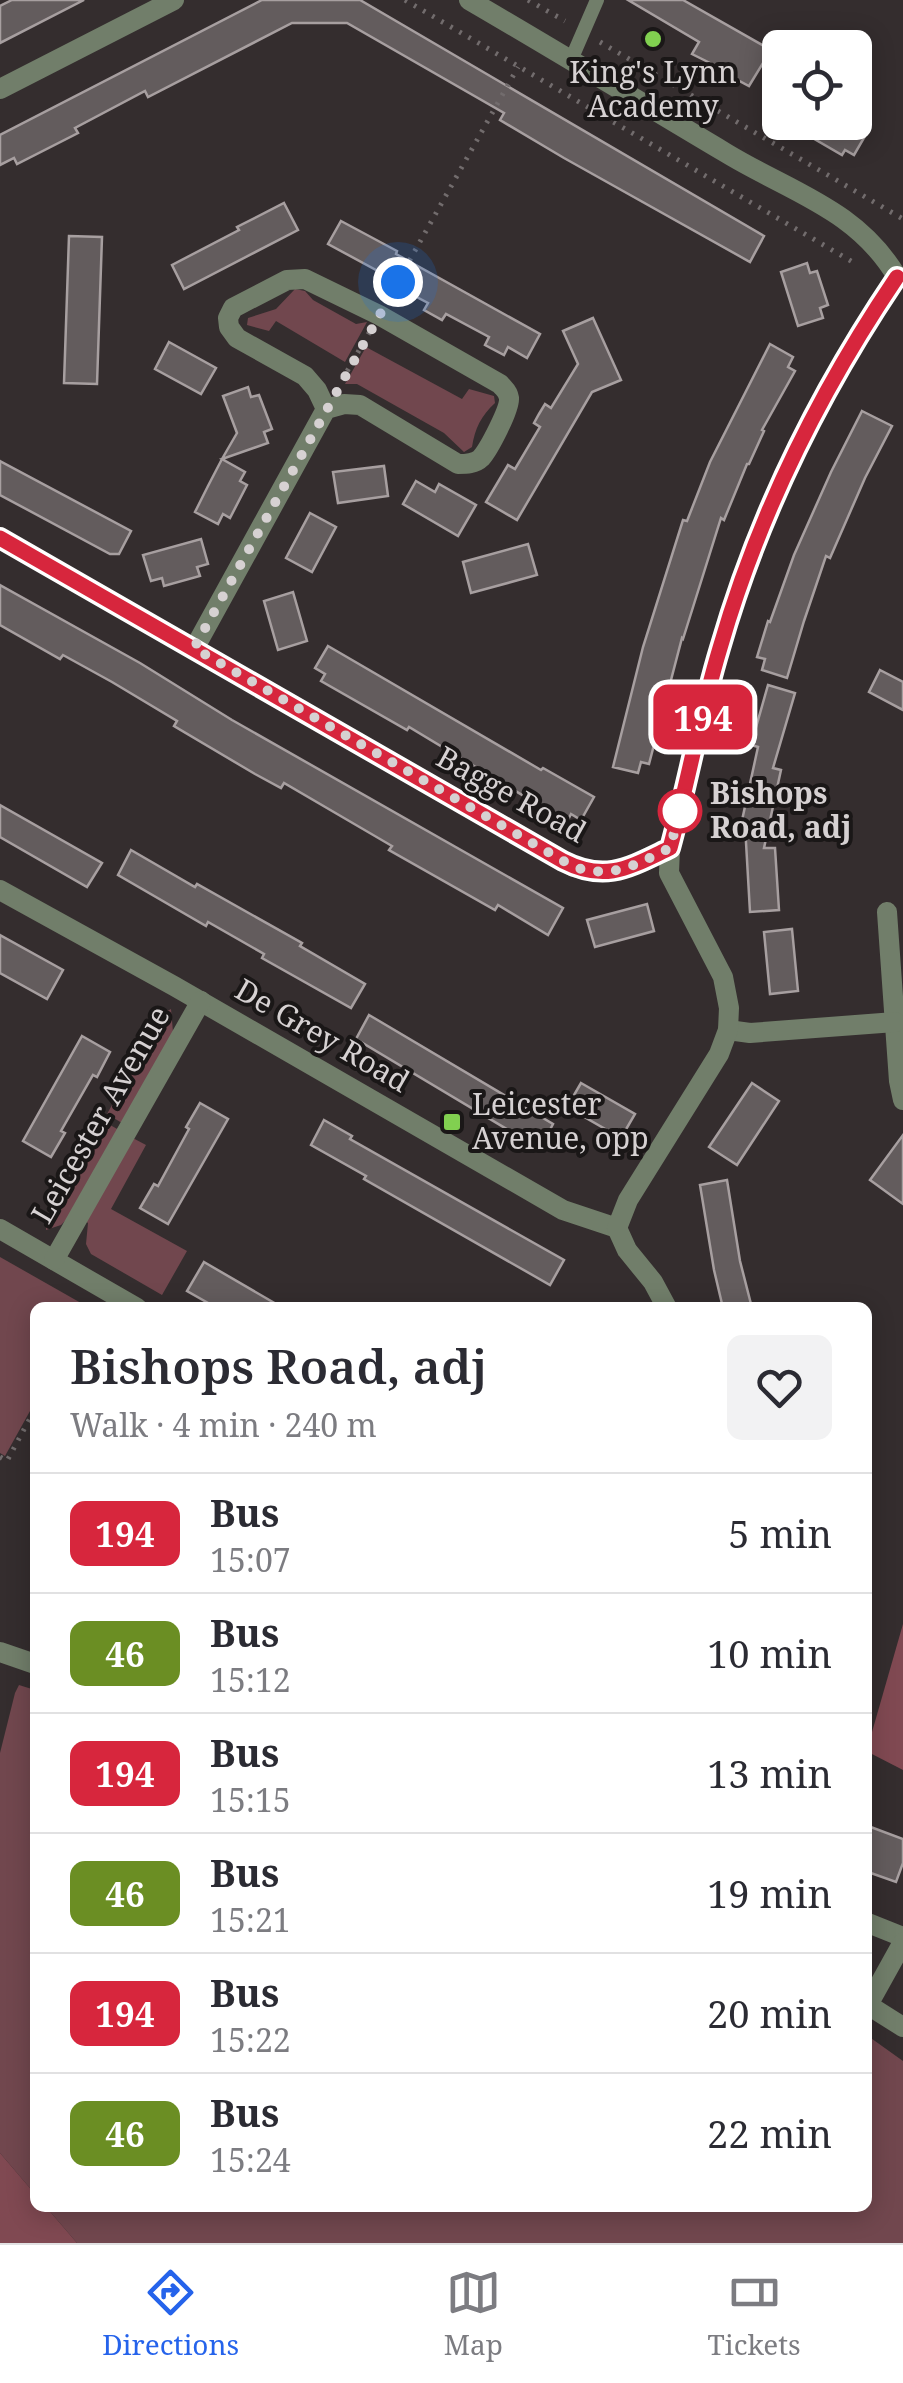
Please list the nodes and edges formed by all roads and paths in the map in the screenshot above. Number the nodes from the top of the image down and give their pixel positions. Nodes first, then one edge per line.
1 (174, 0) edge
2 (405, 0) edge
3 (469, 0) edge
4 (528, 0) edge
5 (597, 0) edge
6 (583, 32) junction
7 (571, 60) junction
8 (518, 66) junction
9 (0, 90) edge
10 (903, 219) edge
11 (900, 277) edge
12 (378, 316) junction
13 (326, 410) junction
14 (0, 538) edge
15 (194, 648) junction
16 (670, 848) junction
17 (0, 890) edge
18 (887, 912) dead end
19 (201, 1001) junction
20 (895, 1022) junction
21 (728, 1030) junction
22 (903, 1100) edge
23 (617, 1228) junction
24 (0, 1229) edge
25 (54, 1260) junction
26 (127, 1302) edge
27 (663, 1302) edge
28 (30, 1418) edge
29 (0, 1457) edge
30 (0, 1652) edge
31 (30, 1662) edge
32 (872, 1925) edge
33 (903, 1939) edge
34 (872, 1998) edge
35 (872, 2009) edge
36 (903, 2028) edge

1 - 9 street
2 - 8 path
3 - 7 street
4 - 6 path
5 - 6 lane
6 - 7 lane
6 - 10 path
7 - 11 street
8 - 11 path
8 - 12 path
11 - 16 street
12 - 13 path
12 - 13 street
12 - 13 street
13 - 15 street
14 - 15 street, Bagge Road
15 - 16 street, Bagge Road
16 - 21 street
17 - 19 street, De Grey Road
18 - 20 street
19 - 23 street, De Grey Road
19 - 25 street, Leicester Avenue
20 - 21 street
20 - 22 street
21 - 23 street
23 - 27 street
24 - 25 street
25 - 26 street
28 - 29 path
30 - 31 street
32 - 33 street
33 - 34 street
35 - 36 street

